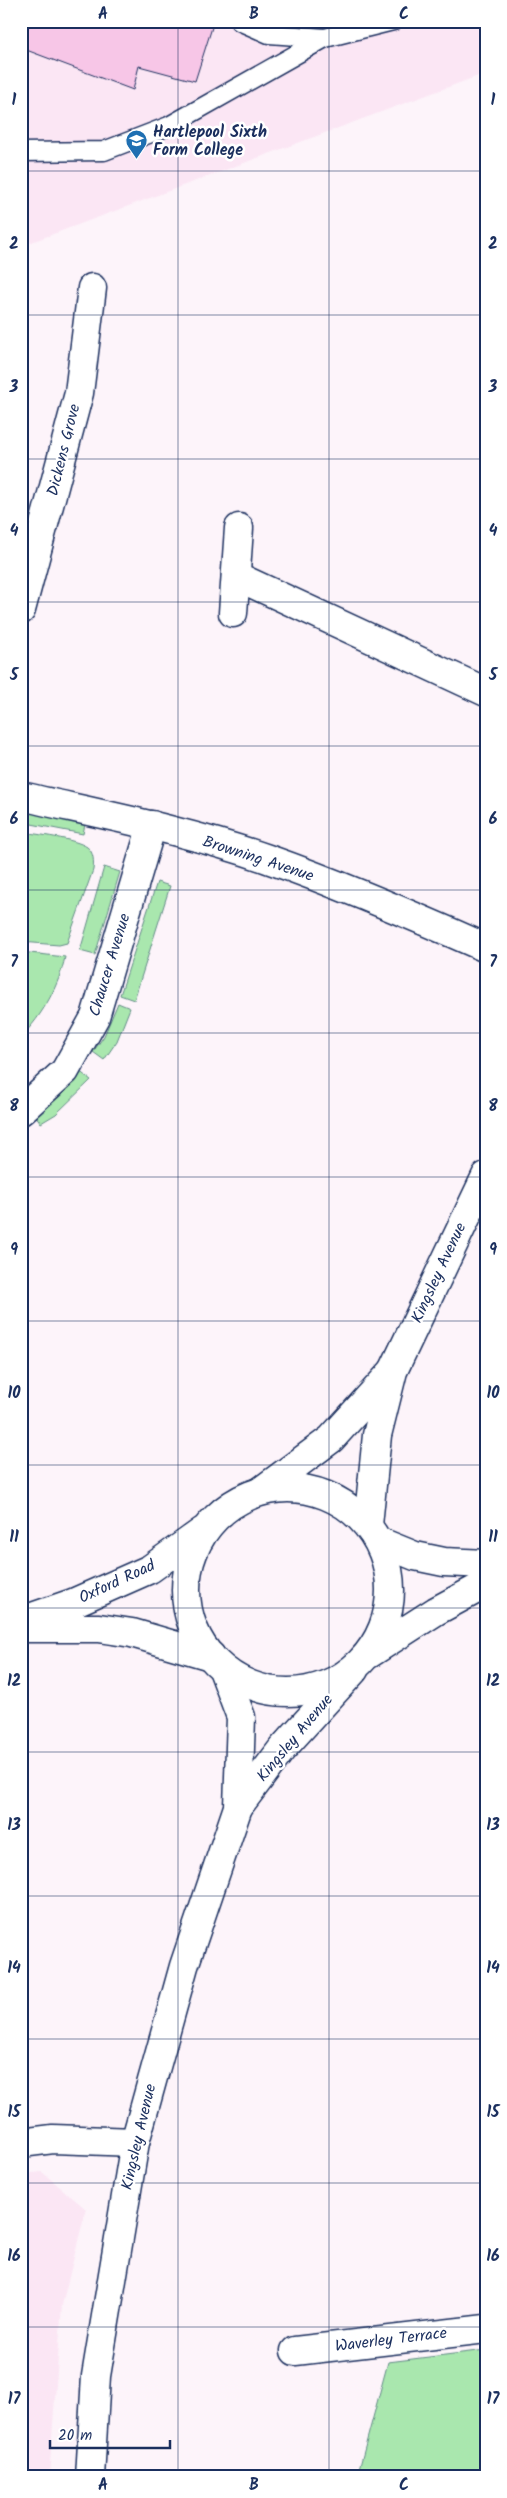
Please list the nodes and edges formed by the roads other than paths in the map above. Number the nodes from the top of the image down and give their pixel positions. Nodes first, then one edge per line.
1 (239, 21) edge
2 (393, 21) edge
3 (325, 38) junction
4 (21, 152) edge
5 (92, 288) dead end
6 (239, 528) dead end
7 (236, 576) junction
8 (21, 610) edge
9 (233, 613) dead end
10 (486, 692) edge
11 (21, 796) edge
12 (152, 825) junction
13 (486, 948) edge
14 (21, 1111) edge
15 (486, 1176) edge
16 (393, 1371) junction
17 (261, 1491) junction
18 (206, 1529) junction
19 (373, 1533) junction
20 (486, 1564) edge
21 (486, 1584) edge
22 (21, 1620) edge
23 (21, 1628) edge
24 (360, 1663) junction
25 (217, 1664) junction
26 (238, 1807) junction
27 (135, 2142) junction
28 (21, 2143) edge
29 (486, 2329) edge
30 (296, 2351) dead end
31 (90, 2477) edge

1 - 3 lane
2 - 3 lane
3 - 4 lane
5 - 8 street, Dickens Grove
6 - 7 street
7 - 9 street
7 - 10 street
11 - 12 street, Browning Avenue
12 - 13 street, Browning Avenue
12 - 14 street, Chaucer Avenue
15 - 16 street, Kingsley Avenue
16 - 17 street, Kingsley Avenue
16 - 19 street, Kingsley Avenue
17 - 18 street
17 - 19 street
18 - 22 street, Oxford Road
18 - 25 street
19 - 20 street
19 - 24 street
21 - 24 street
23 - 25 street, Oxford Road
24 - 25 street, Oxford Road
24 - 26 street, Kingsley Avenue
25 - 26 street, Kingsley Avenue
26 - 27 street, Kingsley Avenue
27 - 28 street
27 - 31 street, Kingsley Avenue
29 - 30 street, Waverley Terrace

